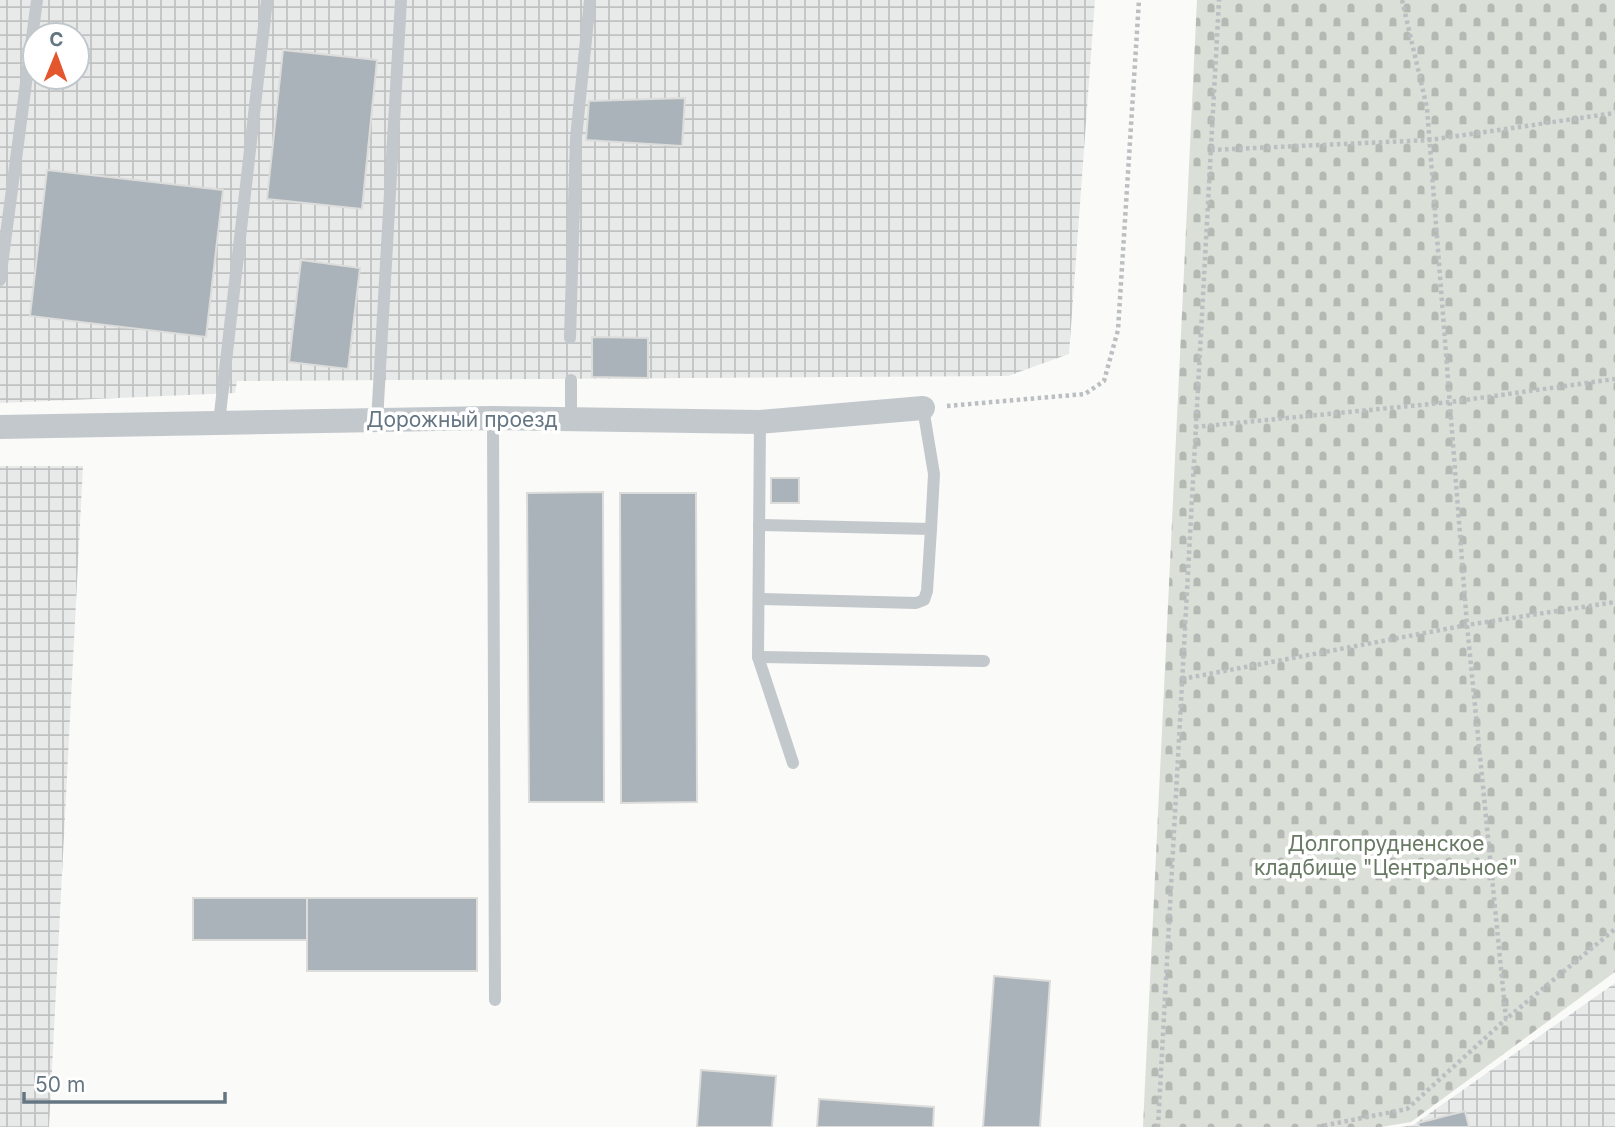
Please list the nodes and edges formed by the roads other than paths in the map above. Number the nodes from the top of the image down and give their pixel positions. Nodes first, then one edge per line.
1 (37, 0) edge
2 (267, 0) edge
3 (401, 0) edge
4 (590, 0) edge
5 (0, 280) edge
6 (570, 338) dead end
7 (571, 380) dead end
8 (923, 408) joint
9 (492, 418) junction
10 (571, 419) junction
11 (377, 421) junction
12 (760, 422) junction
13 (219, 423) junction
14 (0, 427) edge
15 (759, 525) junction
16 (932, 529) junction
17 (759, 599) junction
18 (758, 657) junction
19 (984, 661) dead end
20 (793, 762) dead end
21 (495, 1000) dead end

1 - 5 lane
2 - 13 lane
3 - 11 lane
4 - 6 lane
7 - 10 lane
8 - 12 street, Дорожный проезд
8 - 16 lane
9 - 10 street, Дорожный проезд
9 - 11 street, Дорожный проезд
9 - 21 lane
10 - 12 street, Дорожный проезд
11 - 13 street, Дорожный проезд
12 - 15 lane
13 - 14 street, Дорожный проезд
15 - 16 lane
15 - 17 lane
16 - 17 lane
17 - 18 lane
18 - 19 lane
18 - 20 lane

